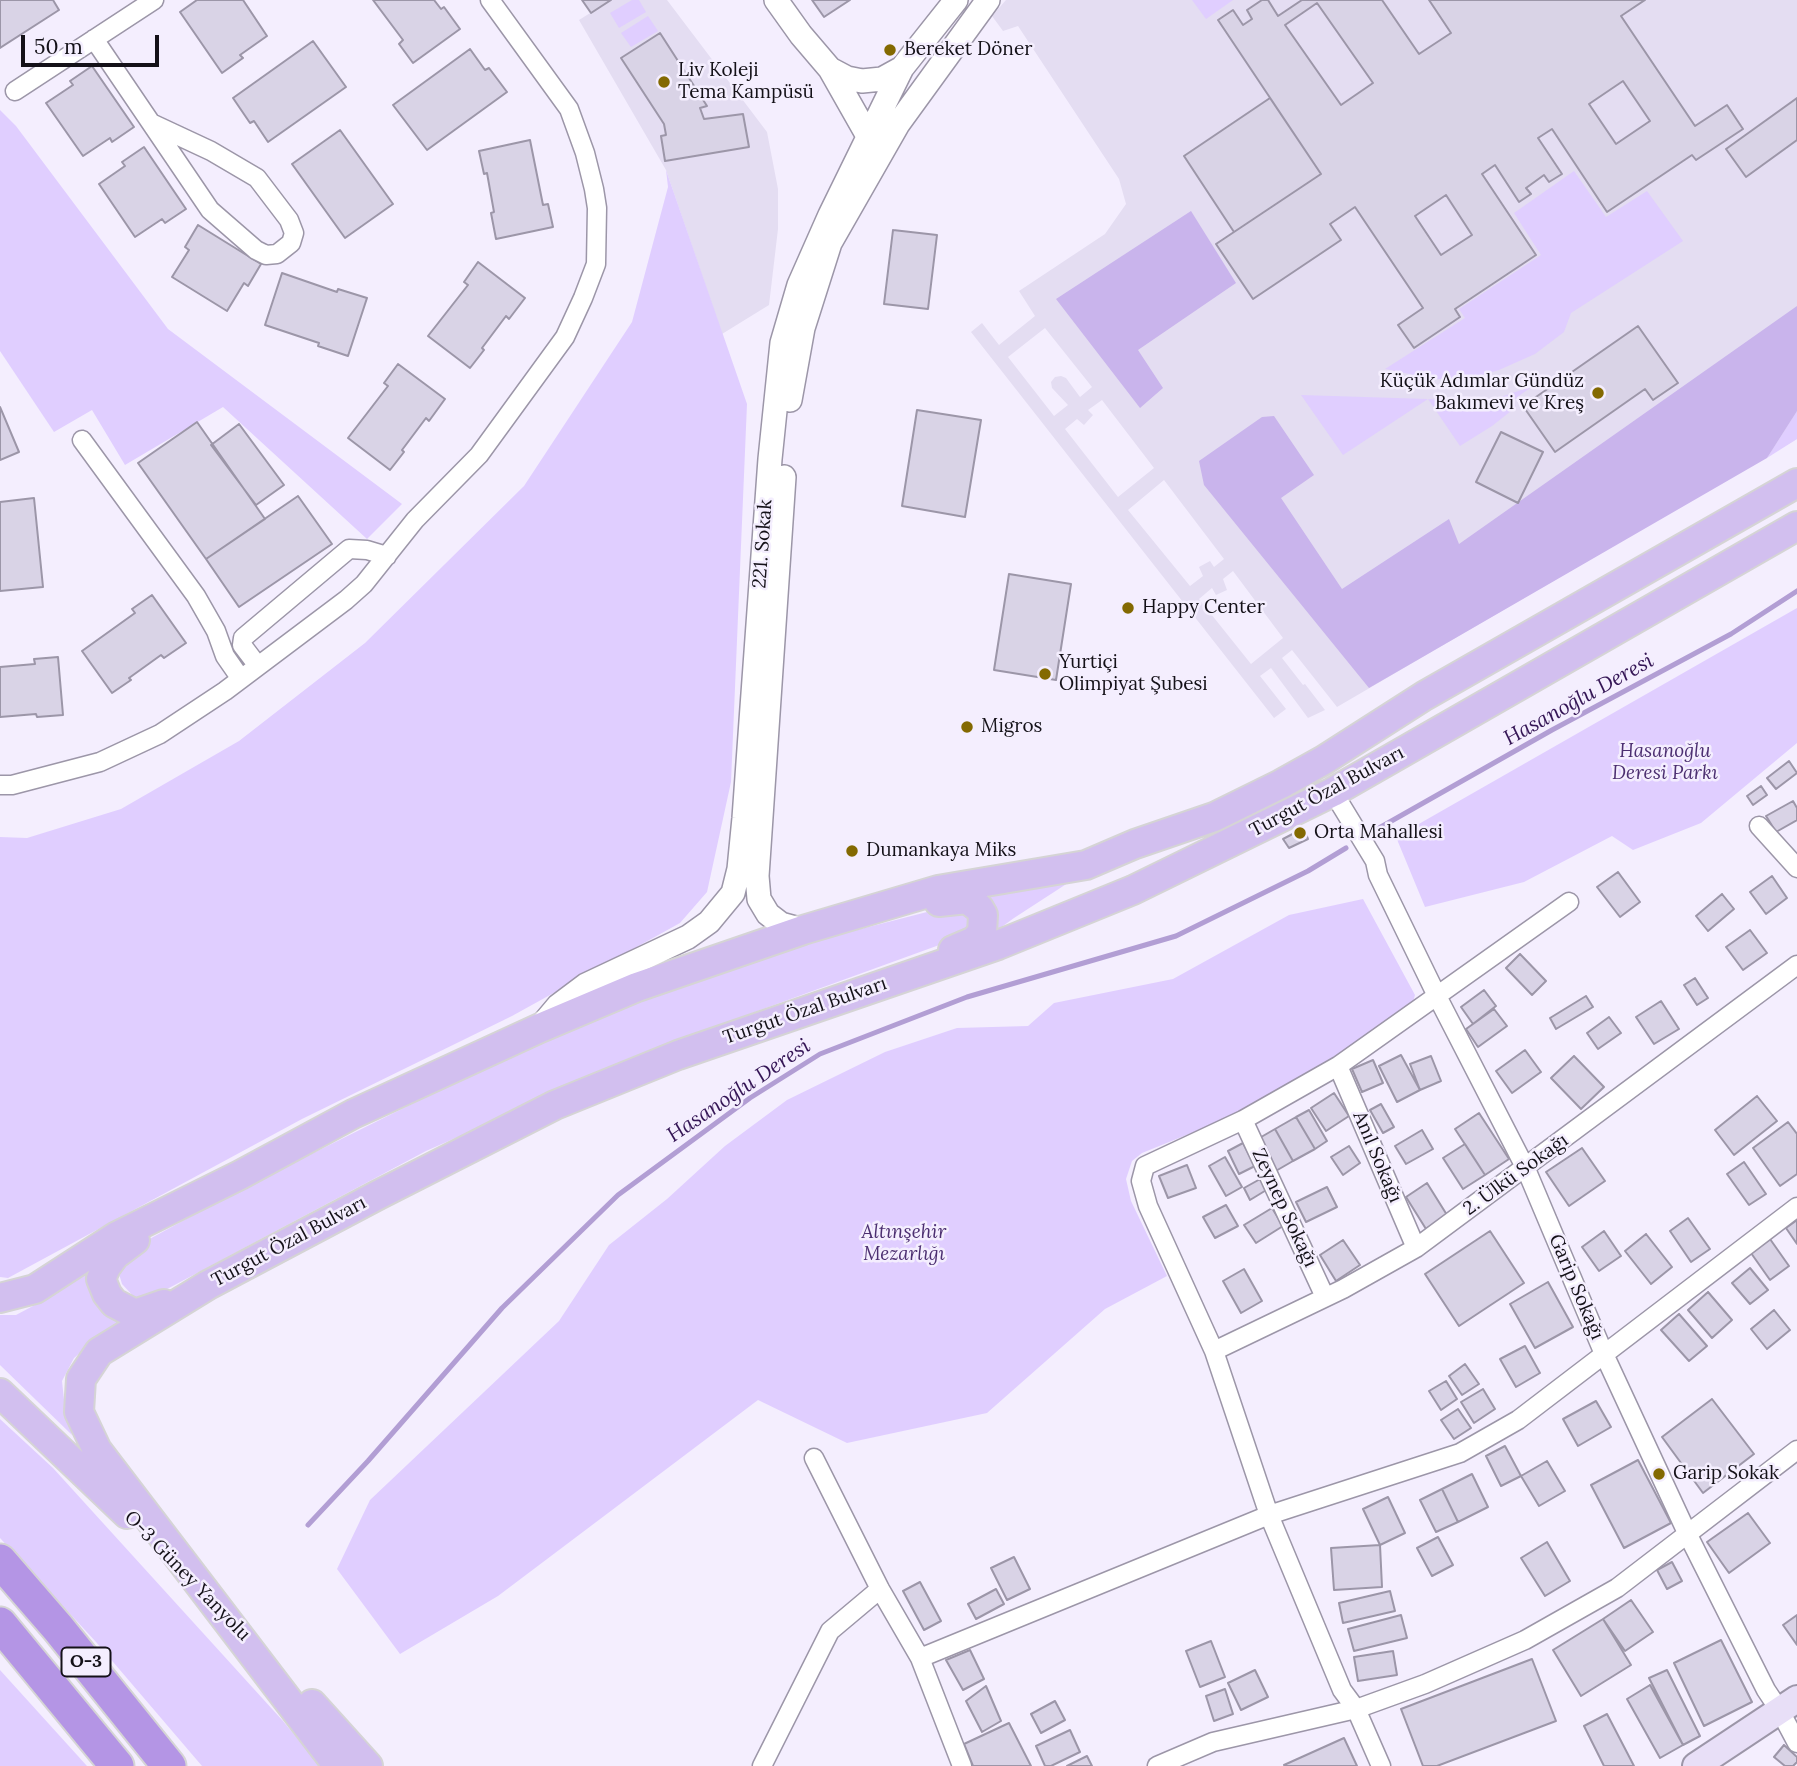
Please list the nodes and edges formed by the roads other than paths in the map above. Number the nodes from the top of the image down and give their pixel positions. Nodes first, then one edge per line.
1 (154, 0) edge
2 (490, 0) edge
3 (776, 0) edge
4 (956, 0) edge
5 (988, 0) edge
6 (94, 39) junction
7 (902, 68) junction
8 (830, 69) junction
9 (15, 92) dead end
10 (151, 122) junction
11 (868, 136) junction
12 (82, 440) dead end
13 (1797, 482) edge
14 (1797, 526) edge
15 (387, 556) junction
16 (258, 666) junction
17 (241, 679) junction
18 (1324, 760) junction
19 (0, 785) edge
20 (1333, 792) junction
21 (1759, 826) dead end
22 (1797, 868) edge
23 (1569, 902) dead end
24 (803, 930) junction
25 (1797, 965) edge
26 (1437, 996) junction
27 (825, 1003) junction
28 (540, 1028) junction
29 (1338, 1066) junction
30 (1243, 1119) junction
31 (1525, 1169) junction
32 (240, 1175) junction
33 (1797, 1207) edge
34 (1416, 1248) junction
35 (208, 1285) junction
36 (1325, 1297) junction
37 (0, 1298) edge
38 (1214, 1351) junction
39 (1604, 1354) junction
40 (0, 1393) edge
41 (1797, 1450) edge
42 (814, 1458) dead end
43 (1269, 1515) junction
44 (1688, 1535) junction
45 (0, 1561) edge
46 (880, 1590) junction
47 (228, 1619) junction
48 (0, 1624) edge
49 (920, 1658) junction
50 (292, 1682) junction
51 (1789, 1705) edge
52 (1356, 1709) junction
53 (1797, 1743) edge
54 (117, 1766) edge
55 (169, 1766) edge
56 (338, 1766) edge
57 (358, 1766) edge
58 (368, 1766) edge
59 (762, 1766) edge
60 (962, 1766) edge
61 (1157, 1766) edge
62 (1381, 1766) edge
63 (1696, 1766) edge

1 - 6 street
2 - 15 street
3 - 8 street
4 - 7 street, 221. Sokak
5 - 24 street, 221. Sokak
6 - 9 street
6 - 10 street
7 - 8 street
7 - 11 street, 221. Sokak
8 - 11 street
10 - 10 street
11 - 28 street, 221. Sokak
12 - 17 street
13 - 18 main road, Turgut Özal Bulvarı
14 - 20 main road, Turgut Özal Bulvarı
15 - 16 street
15 - 16 street
16 - 17 street
17 - 19 street
18 - 20 main road
18 - 24 main road, Turgut Özal Bulvarı
20 - 26 street, Garip Sokağı
20 - 27 main road, Turgut Özal Bulvarı
21 - 22 street
23 - 26 street
24 - 27 main road
24 - 28 main road, Turgut Özal Bulvarı
25 - 31 street, 2. Ülkü Sokağı
26 - 29 street
26 - 31 street, Garip Sokağı
27 - 35 main road, Turgut Özal Bulvarı
28 - 32 main road, Turgut Özal Bulvarı
29 - 30 street
29 - 34 street, Anıl Sokağı
30 - 36 street, Zeynep Sokağı
30 - 38 street
31 - 34 street, 2. Ülkü Sokağı
31 - 39 street, Garip Sokağı
32 - 35 main road
32 - 37 main road, Turgut Özal Bulvarı
33 - 39 street
34 - 36 street, 2. Ülkü Sokağı
35 - 47 main road, Turgut Özal Bulvarı
36 - 38 street, 2. Ülkü Sokağı
38 - 43 street
39 - 43 street
39 - 44 street, Garip Sokağı
40 - 47 main road, O-3 Güney Yanyolu
41 - 44 street
42 - 46 street
43 - 49 street
43 - 52 street
44 - 51 street, Garip Sokağı
44 - 52 street
45 - 55 highway, O-3
46 - 49 street
46 - 59 street
47 - 50 main road, O-3 Güney Yanyolu
47 - 56 main road
48 - 54 highway, O-3
49 - 60 street
50 - 57 main road
50 - 58 main road, O-3 Güney Yanyolu
51 - 53 street, Garip Sokağı
51 - 63 main road
52 - 61 street
52 - 62 street

